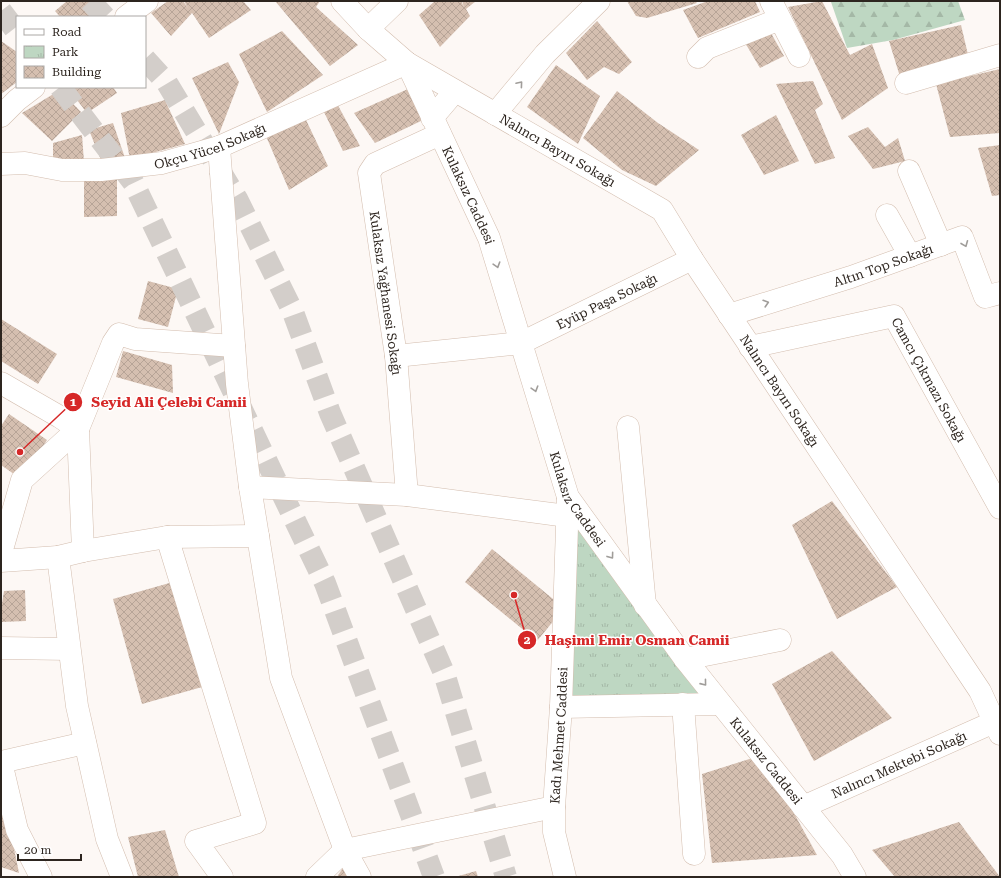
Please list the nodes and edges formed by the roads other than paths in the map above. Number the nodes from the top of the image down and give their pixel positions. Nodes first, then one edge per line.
1 (146, 1) edge
2 (342, 1) edge
3 (397, 1) edge
4 (599, 1) edge
5 (776, 10) edge
6 (127, 16) edge
7 (368, 29) junction
8 (1000, 55) edge
9 (799, 56) dead end
10 (698, 57) dead end
11 (407, 63) junction
12 (906, 83) dead end
13 (33, 88) edge
14 (455, 91) junction
15 (495, 114) junction
16 (1, 116) edge
17 (436, 126) junction
18 (219, 147) junction
19 (1, 164) edge
20 (909, 171) dead end
21 (887, 215) dead end
22 (941, 245) junction
23 (910, 256) junction
24 (692, 259) junction
25 (1000, 294) edge
26 (729, 315) junction
27 (521, 343) junction
28 (234, 346) junction
29 (750, 347) junction
30 (396, 356) junction
31 (1, 383) edge
32 (628, 427) dead end
33 (78, 429) junction
34 (250, 487) junction
35 (407, 495) junction
36 (567, 507) junction
37 (1000, 508) edge
38 (258, 536) junction
39 (166, 537) junction
40 (83, 551) junction
41 (1, 553) edge
42 (58, 556) junction
43 (1, 561) edge
44 (645, 605) junction
45 (780, 640) dead end
46 (1, 648) edge
47 (70, 649) junction
48 (685, 659) junction
49 (683, 704) junction
50 (720, 704) junction
51 (561, 707) junction
52 (997, 728) edge
53 (85, 743) junction
54 (1, 762) edge
55 (554, 807) junction
56 (803, 807) junction
57 (345, 850) junction
58 (694, 854) dead end
59 (42, 877) edge
60 (122, 877) edge
61 (222, 877) edge
62 (317, 877) edge
63 (360, 877) edge
64 (565, 877) edge
65 (855, 877) edge

1 - 6 street
2 - 7 street
3 - 7 street
15 -> 4 street
5 - 9 street
5 - 10 street
7 - 11 street
8 - 12 street
11 - 14 street, Nalıncı Bayırı Sokağı
11 - 17 street, Kulaksız Caddesi
11 - 18 street, Okçu Yücel Sokağı
13 - 16 street
14 - 15 street, Nalıncı Bayırı Sokağı
14 - 17 street
15 - 24 street, Nalıncı Bayırı Sokağı
17 -> 27 street, Kulaksız Caddesi
17 - 30 street, Kulaksız Yağhanesi Sokağı
18 - 19 street, Okçu Yücel Sokağı
18 - 28 street
20 - 22 street
21 - 23 street
22 - 23 street, Altın Top Sokağı
22 -> 25 street, Altın Top Sokağı
26 -> 23 street, Altın Top Sokağı
24 - 26 street, Nalıncı Bayırı Sokağı
24 - 27 street, Eyüp Paşa Sokağı
26 - 29 street, Nalıncı Bayırı Sokağı
27 - 30 street
27 -> 36 street, Kulaksız Caddesi
28 - 33 street
28 - 34 street
29 - 37 street, Camcı Çıkmazı Sokağı
29 - 52 street, Nalıncı Bayırı Sokağı
30 - 35 street, Kulaksız Yağhanesi Sokağı
31 - 33 street
32 - 44 street
33 - 40 street
33 - 41 street
34 - 35 street
34 - 38 street
35 - 36 street
36 -> 44 street, Kulaksız Caddesi
36 - 51 street, Kadı Mehmet Caddesi
38 - 39 street
38 - 57 street
39 - 40 street
39 - 61 street
40 - 42 street
42 - 43 street
42 - 47 street
44 - 48 street, Kulaksız Caddesi
45 - 48 street
46 - 47 street
47 - 53 street
48 -> 50 street, Kulaksız Caddesi
49 - 50 street
49 - 51 street
49 - 58 street
50 - 56 street, Kulaksız Caddesi
51 - 55 street, Kadı Mehmet Caddesi
52 - 56 street, Nalıncı Mektebi Sokağı
53 - 54 street
53 - 60 street
54 - 59 street
55 - 57 street
55 - 64 street, Kadı Mehmet Caddesi
56 - 65 street, Kulaksız Caddesi
57 - 62 street
57 - 63 street

